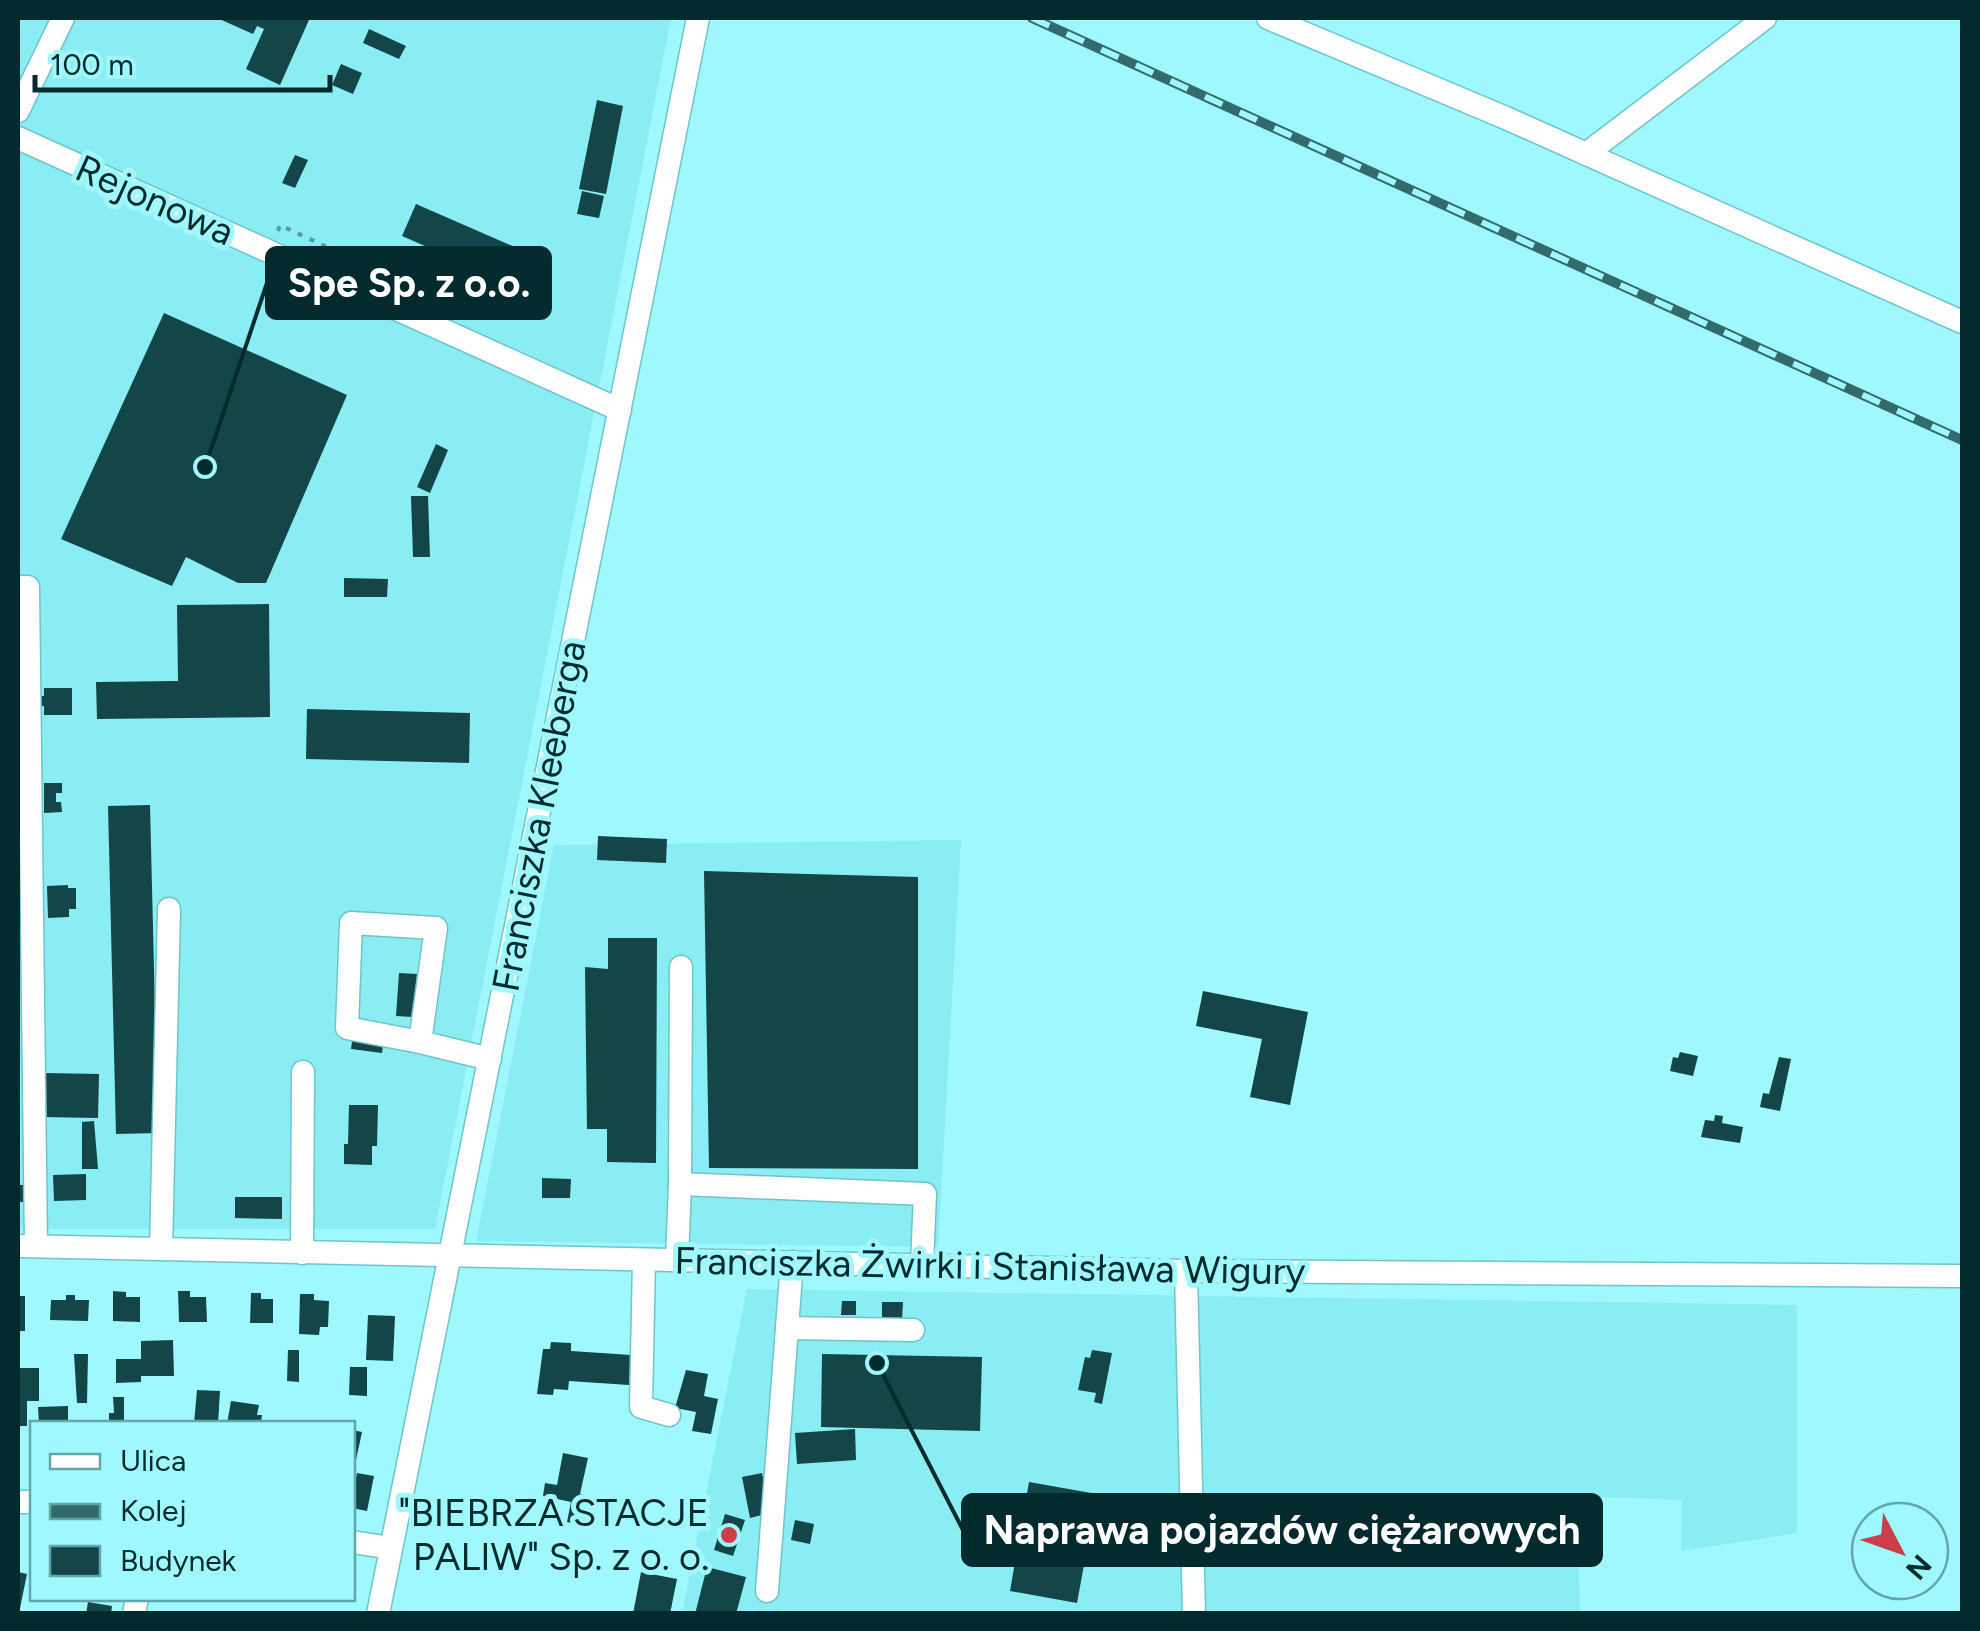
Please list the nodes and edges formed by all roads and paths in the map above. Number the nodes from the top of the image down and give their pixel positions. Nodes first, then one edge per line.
1 (62, 18) edge
2 (698, 18) edge
3 (1268, 18) edge
4 (1766, 18) edge
5 (18, 111) edge
6 (18, 138) edge
7 (1586, 154) junction
8 (1962, 322) edge
9 (620, 410) junction
10 (23, 587) edge
11 (168, 909) dead end
12 (681, 967) dead end
13 (420, 1042) junction
14 (490, 1059) junction
15 (303, 1072) dead end
16 (680, 1184) junction
17 (27, 1246) edge
18 (161, 1249) junction
19 (302, 1253) junction
20 (451, 1257) junction
21 (644, 1260) junction
22 (677, 1260) junction
23 (792, 1262) junction
24 (922, 1265) junction
25 (1186, 1271) junction
26 (1962, 1276) edge
27 (787, 1328) junction
28 (912, 1330) dead end
29 (669, 1415) dead end
30 (355, 1542) edge
31 (391, 1548) junction
32 (767, 1591) dead end
33 (378, 1614) edge
34 (1194, 1614) edge

1 - 5 street
2 - 9 street, Franciszka Kleeberga
3 - 7 street
4 - 7 street
6 - 9 street, Rejonowa
7 - 8 street
9 - 14 street, Franciszka Kleeberga
10 - 17 street
11 - 18 street
12 - 16 street
13 - 13 street
13 - 14 street
14 - 20 street, Franciszka Kleeberga
15 - 19 street
16 - 22 street
16 - 24 street
17 - 18 street, Franciszka Żwirki i Stanisława Wigury
18 - 19 street, Franciszka Żwirki i Stanisława Wigury
19 - 20 street, Franciszka Żwirki i Stanisława Wigury
20 - 21 street, Franciszka Żwirki i Stanisława Wigury
20 - 31 street, Franciszka Kleeberga
21 - 22 street, Franciszka Żwirki i Stanisława Wigury
21 - 29 street
22 - 23 street, Franciszka Żwirki i Stanisława Wigury
23 - 24 street, Franciszka Żwirki i Stanisława Wigury
23 - 27 street
24 - 25 street, Franciszka Żwirki i Stanisława Wigury
25 - 26 street, Franciszka Żwirki i Stanisława Wigury
25 - 34 street
27 - 28 street
27 - 32 street
30 - 31 street
31 - 33 street, Franciszka Kleeberga

